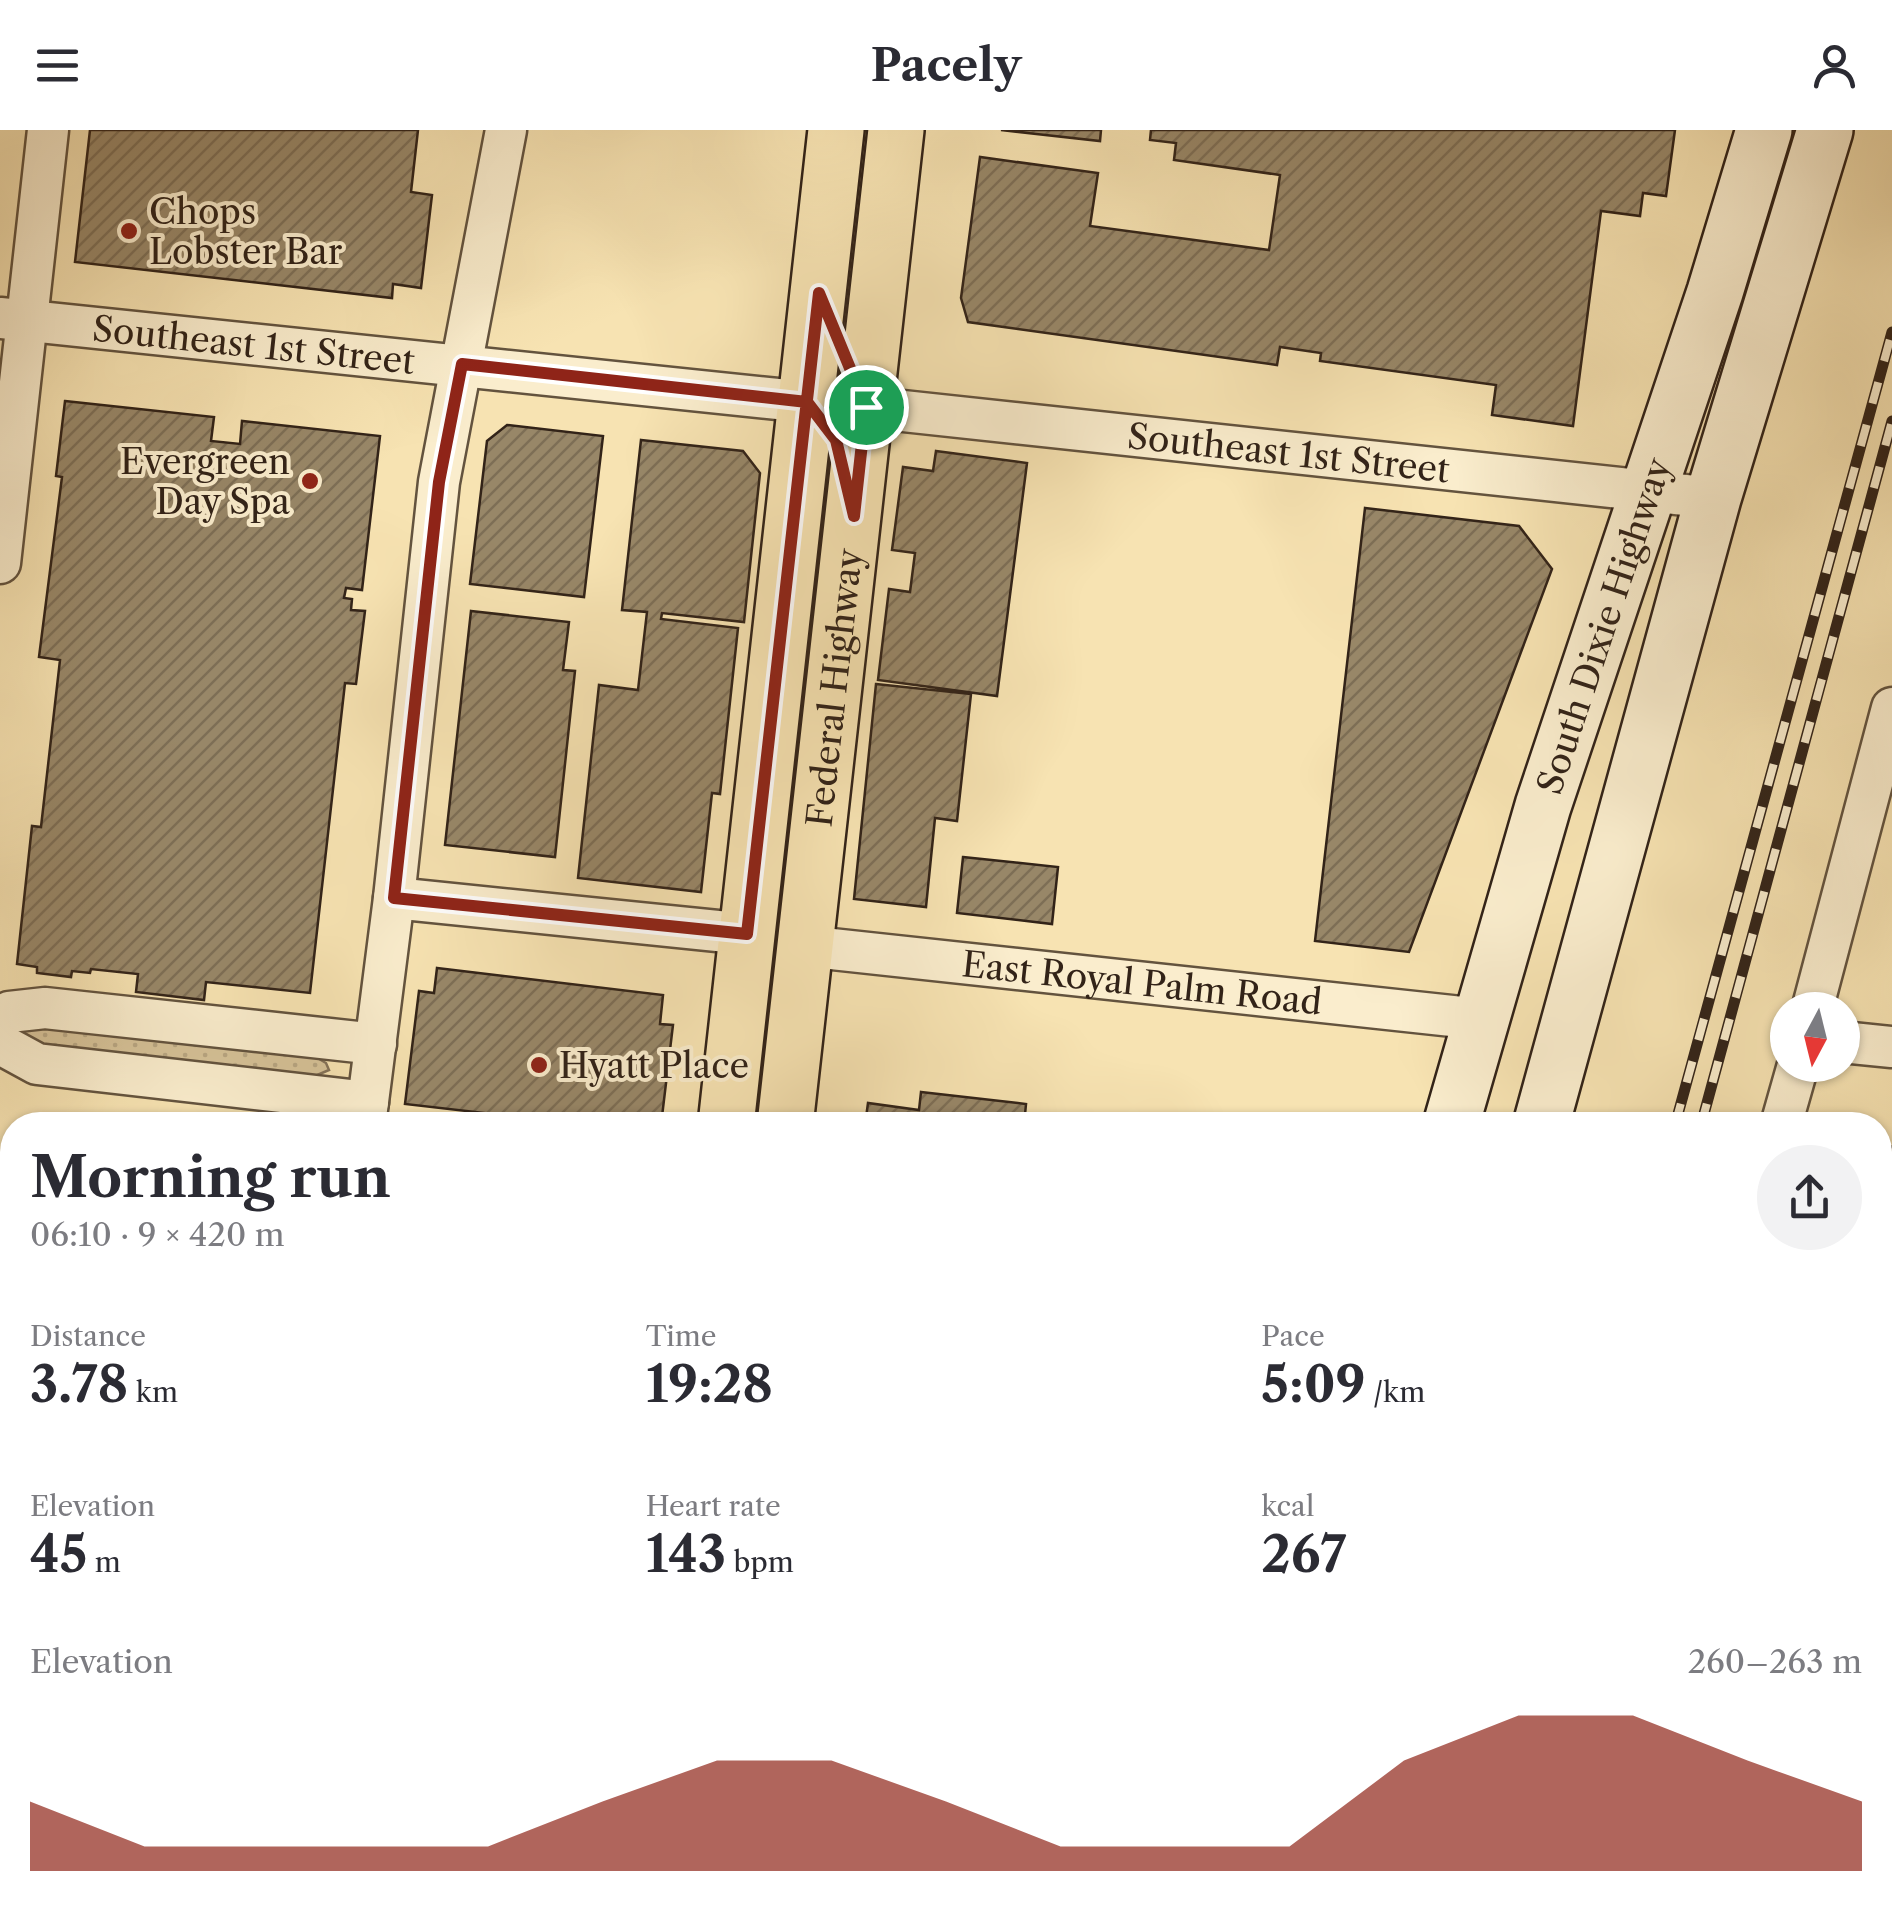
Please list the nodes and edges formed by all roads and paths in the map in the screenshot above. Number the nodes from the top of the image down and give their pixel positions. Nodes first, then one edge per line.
1 (48, 130) edge
2 (506, 130) edge
3 (836, 130) edge
4 (896, 130) edge
5 (1764, 130) edge
6 (1825, 130) edge
7 (819, 293) junction
8 (13, 319) edge
9 (462, 364) junction
10 (807, 402) junction
11 (866, 407) junction
12 (1648, 491) junction
13 (1713, 498) junction
14 (854, 516) junction
15 (0, 562) edge
16 (1892, 708) edge
17 (1882, 785) edge
18 (394, 898) junction
19 (747, 934) junction
20 (804, 946) junction
21 (1818, 992) edge
22 (1480, 1019) junction
23 (3, 1025) edge
24 (376, 1044) junction
25 (1860, 1044) edge
26 (1892, 1047) edge
27 (1794, 1082) edge
28 (353, 1112) edge
29 (366, 1112) edge
30 (727, 1112) edge
31 (786, 1112) edge
32 (1454, 1112) edge
33 (1545, 1112) edge
34 (1788, 1112) edge

1 - 8 street
2 - 9 street
3 - 7 main road, Federal Highway
4 - 11 main road, Federal Highway
5 - 12 main road, South Dixie Highway
6 - 13 main road, South Dixie Highway
7 - 10 main road, Federal Highway
7 - 11 main road
8 - 9 street, Southeast 1st Street
8 - 15 street
9 - 10 street, Southeast 1st Street
9 - 18 street
10 - 14 main road
10 - 19 main road, Federal Highway
11 - 12 street, Southeast 1st Street
11 - 14 main road, Federal Highway
12 - 13 street, Southeast 1st Street
12 - 22 main road, South Dixie Highway
13 - 33 main road, South Dixie Highway
14 - 20 main road, Federal Highway
16 - 17 street
17 - 21 street
18 - 19 street
18 - 24 street
19 - 30 main road, Federal Highway
20 - 22 street, East Royal Palm Road
20 - 31 main road, Federal Highway
22 - 32 main road, South Dixie Highway
23 - 24 street
23 - 28 street
24 - 29 street
25 - 26 street
27 - 34 street

